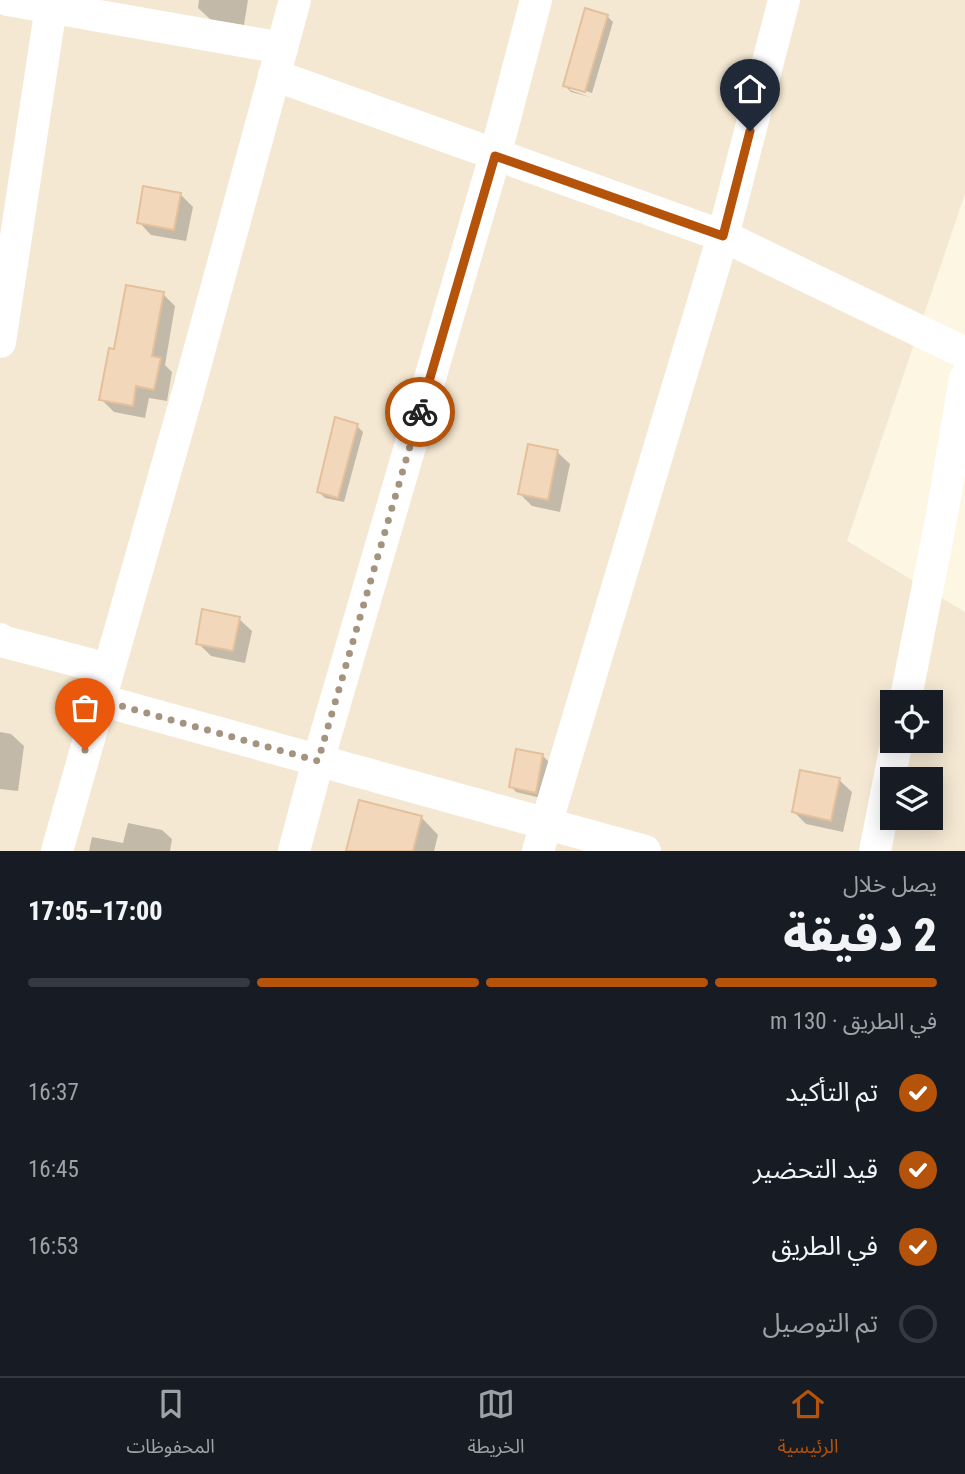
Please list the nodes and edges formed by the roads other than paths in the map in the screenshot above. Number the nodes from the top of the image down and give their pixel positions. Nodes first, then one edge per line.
1 (8, 0) edge
2 (295, 0) edge
3 (536, 0) edge
4 (784, 0) edge
5 (52, 4) edge
6 (278, 62) junction
7 (495, 156) junction
8 (723, 236) junction
9 (0, 342) edge
10 (965, 353) edge
11 (965, 378) edge
12 (0, 639) edge
13 (108, 669) junction
14 (907, 690) edge
15 (100, 700) junction
16 (895, 753) edge
17 (318, 761) junction
18 (541, 838) edge
19 (880, 846) edge
20 (57, 851) edge
21 (295, 851) edge
22 (645, 851) edge

1 - 5 street
2 - 6 street
3 - 7 street
4 - 8 street
5 - 6 street
5 - 9 street
6 - 7 street
6 - 13 street
7 - 8 street
7 - 17 street
8 - 10 street
8 - 18 street
11 - 14 street
12 - 13 street
13 - 15 street
15 - 17 street
15 - 20 street
16 - 19 street
17 - 18 street
17 - 21 street
18 - 22 street

